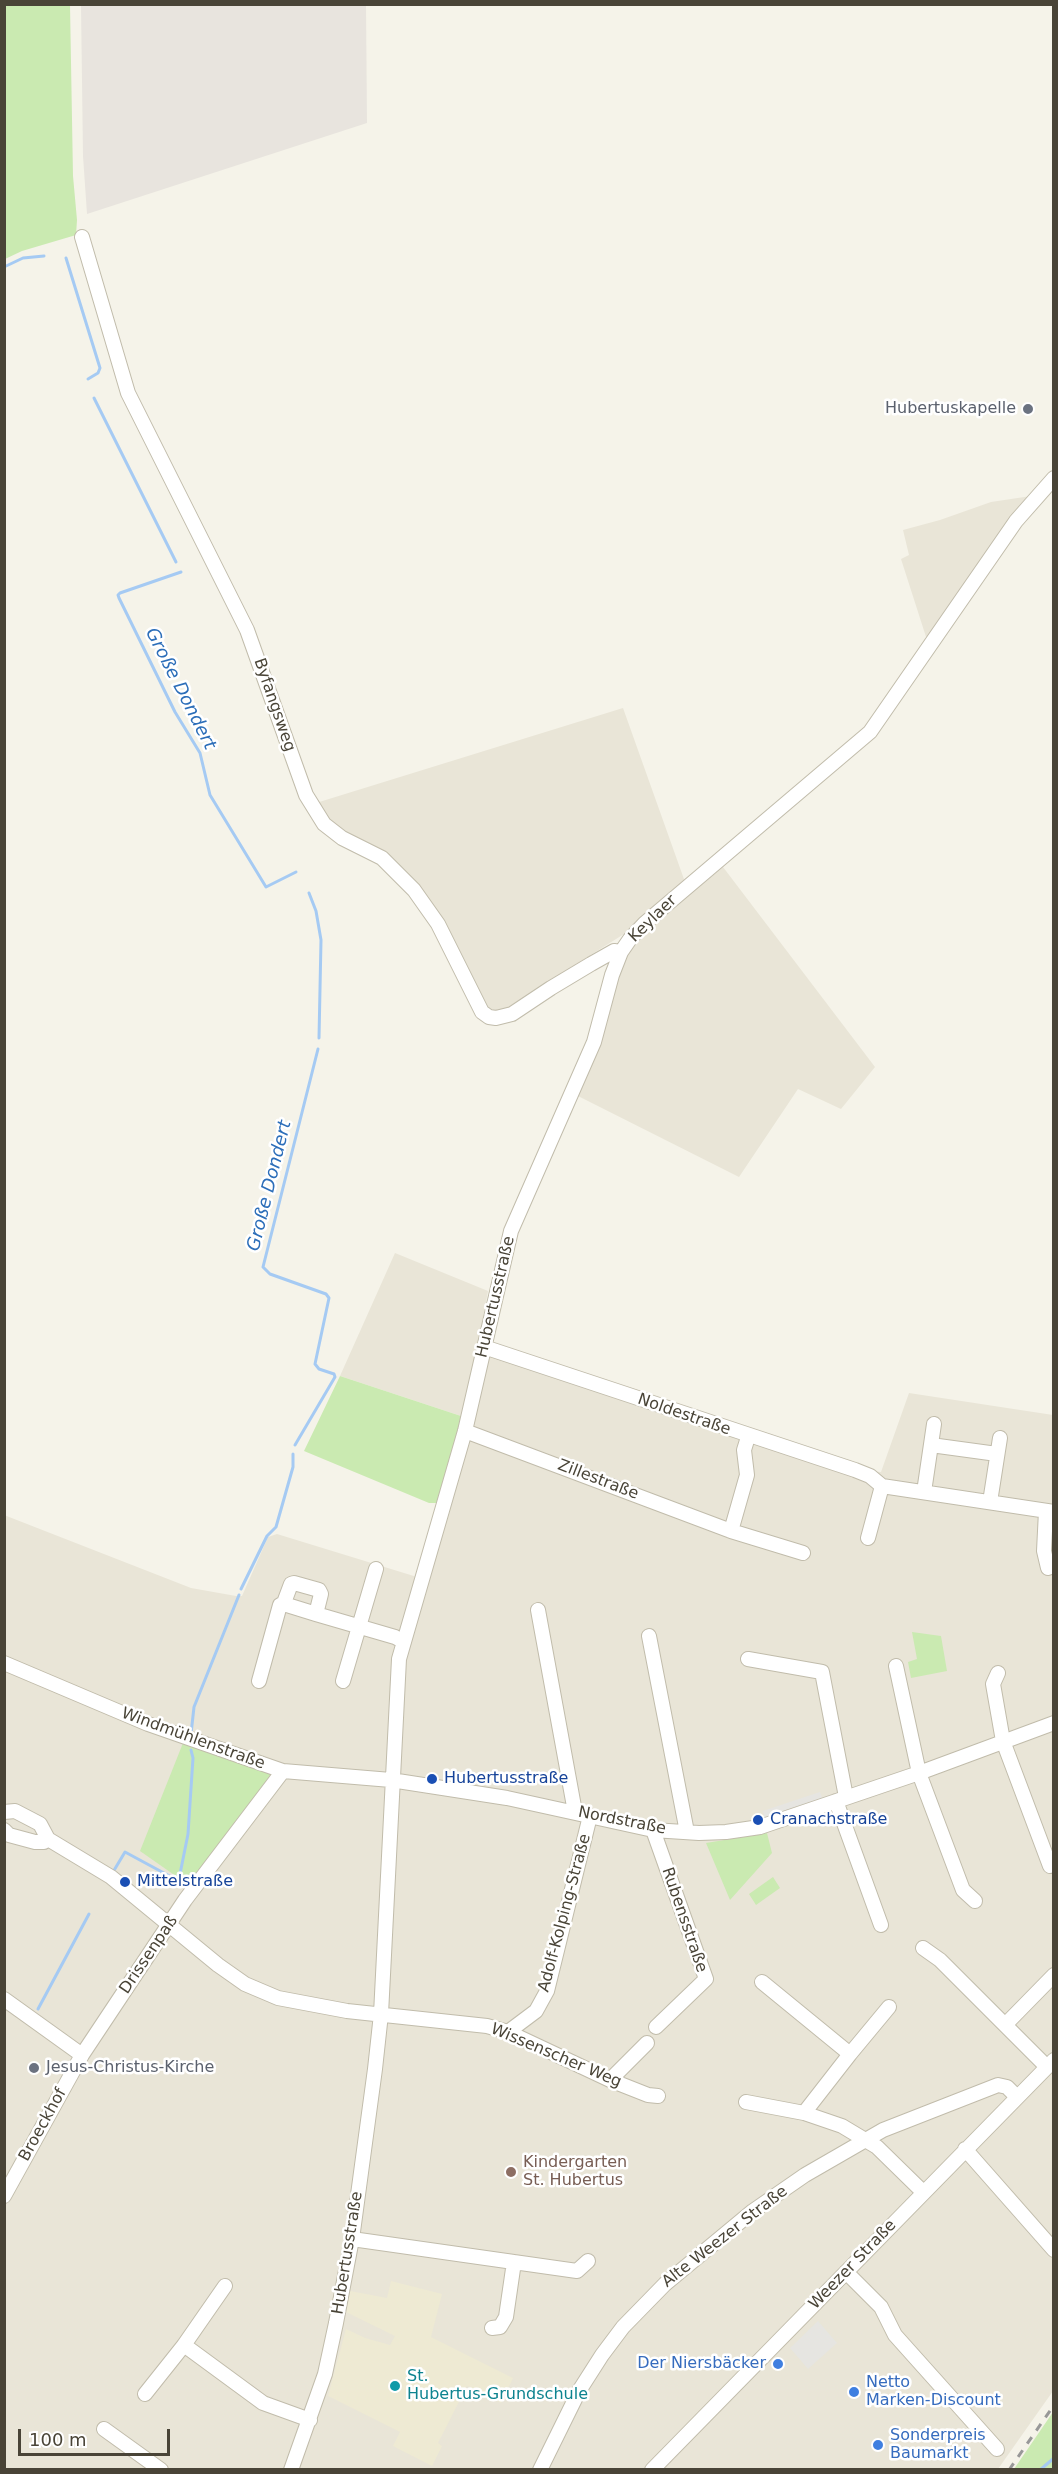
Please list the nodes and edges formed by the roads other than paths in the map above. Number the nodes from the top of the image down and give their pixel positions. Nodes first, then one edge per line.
1 (82, 237) dead end
2 (1053, 478) edge
3 (621, 952) junction
4 (591, 964) junction
5 (612, 975) junction
6 (484, 1347) junction
7 (934, 1424) dead end
8 (465, 1431) junction
9 (748, 1437) junction
10 (1000, 1438) dead end
11 (931, 1444) junction
12 (997, 1454) junction
13 (882, 1486) junction
14 (924, 1492) junction
15 (990, 1502) junction
16 (1050, 1512) edge
17 (731, 1531) junction
18 (868, 1538) dead end
19 (803, 1552) dead end
20 (1048, 1568) dead end
21 (375, 1569) dead end
22 (285, 1603) junction
23 (538, 1610) dead end
24 (316, 1614) junction
25 (359, 1627) junction
26 (649, 1636) dead end
27 (404, 1642) junction
28 (748, 1659) dead end
29 (4, 1663) edge
30 (896, 1666) dead end
31 (999, 1673) dead end
32 (259, 1681) dead end
33 (342, 1681) dead end
34 (1053, 1723) edge
35 (1004, 1741) junction
36 (283, 1771) junction
37 (919, 1773) junction
38 (391, 1780) junction
39 (841, 1799) junction
40 (4, 1812) edge
41 (575, 1812) junction
42 (590, 1816) junction
43 (4, 1830) edge
44 (653, 1830) junction
45 (687, 1832) junction
46 (48, 1839) junction
47 (1050, 1866) dead end
48 (975, 1901) dead end
49 (170, 1925) junction
50 (881, 1925) dead end
51 (923, 1948) dead end
52 (1053, 1975) edge
53 (762, 1982) dead end
54 (4, 1999) edge
55 (889, 2007) dead end
56 (381, 2014) junction
57 (1005, 2025) junction
58 (656, 2026) dead end
59 (508, 2032) junction
60 (647, 2043) dead end
61 (850, 2054) junction
62 (82, 2055) junction
63 (1050, 2063) edge
64 (610, 2080) junction
65 (658, 2096) dead end
66 (1017, 2097) junction
67 (746, 2102) dead end
68 (804, 2113) junction
69 (865, 2140) junction
70 (965, 2149) junction
71 (923, 2192) junction
72 (4, 2196) edge
73 (352, 2239) junction
74 (1053, 2250) edge
75 (588, 2261) dead end
76 (513, 2262) junction
77 (846, 2272) junction
78 (225, 2286) dead end
79 (492, 2328) dead end
80 (184, 2344) junction
81 (145, 2394) dead end
82 (310, 2420) junction
83 (104, 2429) dead end
84 (998, 2449) dead end
85 (160, 2469) edge
86 (291, 2469) edge
87 (540, 2469) edge
88 (652, 2469) edge

1 - 4 street, Byfangsweg
2 - 3 street, Keylaer
3 - 4 street, Byfangsweg
3 - 5 street, Hubertusstraße
4 - 5 street
5 - 6 street, Hubertusstraße
6 - 8 street, Hubertusstraße
6 - 9 street, Noldestraße
7 - 11 street
8 - 17 street, Zillestraße
8 - 27 street, Hubertusstraße
9 - 13 street, Noldestraße
9 - 17 street
10 - 12 street
11 - 12 street
11 - 14 street
12 - 15 street
13 - 14 street, Noldestraße
13 - 18 street
14 - 15 street, Noldestraße
15 - 16 street, Noldestraße
16 - 20 street, Noldestraße
17 - 19 street, Zillestraße
21 - 25 street
22 - 24 street
22 - 24 street
22 - 32 street
23 - 41 street
24 - 25 street
25 - 27 street
25 - 33 street
26 - 45 street
27 - 38 street, Hubertusstraße
28 - 39 street
29 - 36 street, Windmühlenstraße
30 - 37 street
31 - 35 street
34 - 35 street, Nordstraße
35 - 37 street, Nordstraße
35 - 47 street
36 - 38 street, Windmühlenstraße
36 - 49 street, Drissenpaß
37 - 39 street, Nordstraße
37 - 48 street
38 - 41 street, Nordstraße
38 - 56 street, Hubertusstraße
39 - 45 street, Nordstraße
39 - 50 street
40 - 46 street
41 - 42 street, Nordstraße
42 - 44 street, Nordstraße
42 - 59 street, Adolf-Kolping-Straße
43 - 46 street
44 - 45 street, Nordstraße
44 - 58 street, Rubensstraße
46 - 49 street
49 - 56 street
49 - 62 street, Drissenpaß
51 - 57 street
52 - 57 street
53 - 61 street
54 - 62 street
55 - 61 street
56 - 59 street, Wissenscher Weg
56 - 73 street, Hubertusstraße
57 - 63 street
59 - 64 street, Wissenscher Weg
60 - 64 street
61 - 68 street
62 - 72 street, Broeckhof
63 - 66 street, Weezer Straße
64 - 65 street, Wissenscher Weg
66 - 69 street, Alte Weezer Straße
66 - 70 street, Weezer Straße
67 - 68 street
68 - 69 street
69 - 71 street
69 - 87 street, Alte Weezer Straße
70 - 71 street, Weezer Straße
70 - 74 street
71 - 77 street, Weezer Straße
73 - 76 street
73 - 82 street, Hubertusstraße
75 - 76 street
76 - 79 street
77 - 84 street
77 - 88 street, Weezer Straße
78 - 80 street
80 - 81 street
80 - 82 street
82 - 86 street, Hubertusstraße
83 - 85 street

